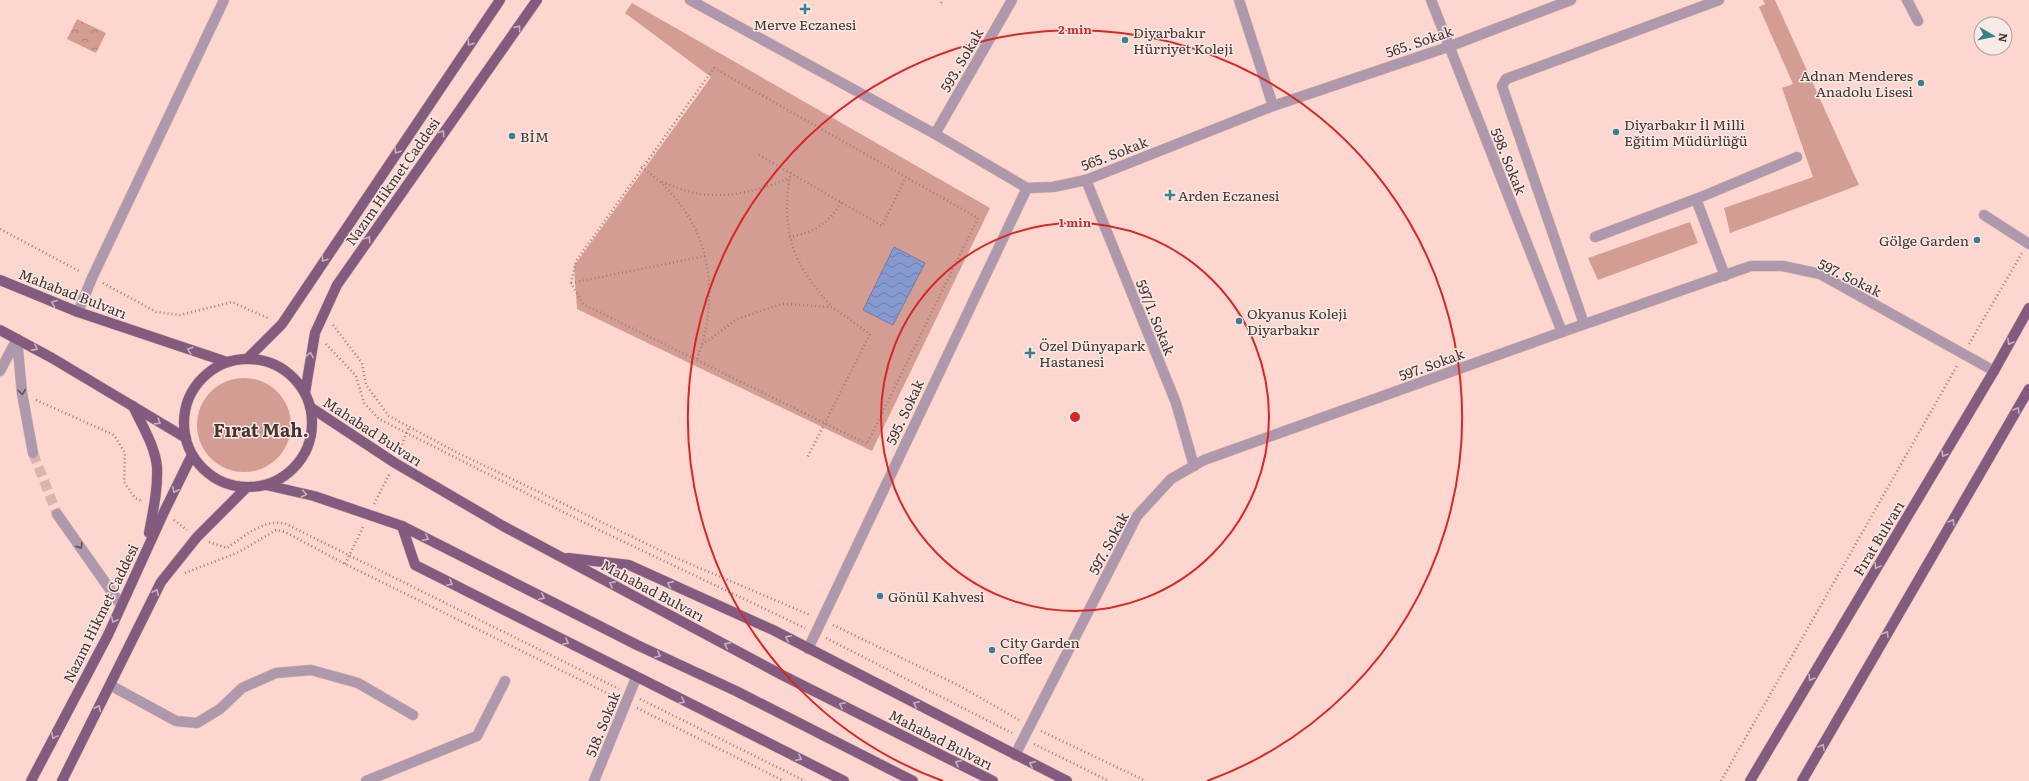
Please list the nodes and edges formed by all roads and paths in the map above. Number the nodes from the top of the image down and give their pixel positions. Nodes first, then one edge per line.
1 (224, 0) edge
2 (500, 0) edge
3 (537, 0) edge
4 (690, 0) edge
5 (1012, 0) edge
6 (1239, 0) edge
7 (1431, 0) edge
8 (1571, 0) edge
9 (1719, 0) edge
10 (1907, 0) edge
11 (1918, 21) dead end
12 (1448, 47) junction
13 (1273, 106) junction
14 (934, 134) junction
15 (760, 155) dead end
16 (1797, 157) dead end
17 (641, 167) junction
18 (791, 172) junction
19 (906, 177) junction
20 (789, 178) junction
21 (1086, 180) junction
22 (662, 182) junction
23 (1027, 188) junction
24 (1696, 199) junction
25 (841, 202) junction
26 (1984, 215) dead end
27 (0, 229) edge
28 (789, 237) junction
29 (1595, 237) dead end
30 (2028, 244) edge
31 (705, 256) junction
32 (0, 274) edge
33 (1725, 276) junction
34 (92, 278) junction
35 (0, 280) edge
36 (571, 284) junction
37 (14, 287) junction
38 (832, 307) junction
39 (2029, 308) edge
40 (78, 312) junction
41 (324, 312) junction
42 (282, 324) junction
43 (1584, 324) junction
44 (0, 330) edge
45 (1562, 332) junction
46 (315, 333) junction
47 (0, 334) edge
48 (17, 339) junction
49 (702, 345) junction
50 (1963, 354) junction
51 (247, 359) junction
52 (697, 359) junction
53 (227, 362) junction
54 (1994, 371) junction
55 (0, 372) edge
56 (2029, 389) edge
57 (22, 393) junction
58 (305, 393) junction
59 (133, 406) junction
60 (310, 407) junction
61 (825, 422) junction
62 (409, 427) junction
63 (406, 433) junction
64 (186, 438) junction
65 (33, 453) tunnel mouth
66 (192, 455) junction
67 (808, 458) dead end
68 (395, 463) junction
69 (1194, 466) junction
70 (266, 485) junction
71 (247, 487) junction
72 (159, 509) junction
73 (57, 514) tunnel mouth
74 (369, 514) junction
75 (402, 526) junction
76 (197, 537) junction
77 (350, 556) junction
78 (561, 557) junction
79 (346, 564) junction
80 (182, 574) dead end
81 (121, 605) junction
82 (821, 620) junction
83 (816, 633) junction
84 (808, 649) junction
85 (636, 678) junction
86 (505, 681) dead end
87 (110, 685) junction
88 (628, 698) junction
89 (413, 715) dead end
90 (1030, 726) junction
91 (1023, 739) junction
92 (1015, 755) junction
93 (31, 781) edge
94 (62, 781) edge
95 (366, 781) edge
96 (594, 781) edge
97 (784, 781) edge
98 (805, 781) edge
99 (844, 781) edge
100 (913, 781) edge
101 (993, 781) edge
102 (1066, 781) edge
103 (1109, 781) edge
104 (1146, 781) edge
105 (1721, 781) edge
106 (1750, 781) edge
107 (1802, 781) edge

1 - 34 street
2 -> 42 main road, Nazım Hikmet Caddesi
41 -> 3 main road, Nazım Hikmet Caddesi
4 - 14 street
5 - 14 street, 593. Sokak
6 - 13 street
7 - 12 street, 598. Sokak
8 - 12 street, 565. Sokak
9 - 43 street
10 - 11 street
12 - 13 street, 565. Sokak
12 - 45 street, 598. Sokak
13 - 21 street, 565. Sokak
14 - 23 street
15 - 18 path
16 - 24 street
17 - 19 path
17 - 22 path
17 - 36 path
18 - 20 path
18 - 25 path
19 - 25 path
19 - 61 path
20 - 22 path
20 - 28 path
21 - 23 street, 565. Sokak
21 - 69 street, 597/1. Sokak
22 - 31 path
23 - 82 street, 595. Sokak
24 - 29 street
24 - 33 street
25 - 28 path
26 - 30 street
27 - 34 path
28 - 38 path
30 - 50 path
31 - 36 path
31 - 49 path
32 - 37 main road
33 - 43 street, 597. Sokak
33 - 50 street, 597. Sokak
34 - 40 street
34 - 42 path
35 - 37 main road, Mahabad Bulvarı
36 - 52 path
40 -> 37 main road, Mahabad Bulvarı
38 - 49 path
38 - 61 path
39 -> 54 main road, Fırat Bulvarı
53 -> 40 main road, Mahabad Bulvarı
41 - 46 main road, Nazım Hikmet Caddesi
41 - 62 path
42 - 51 main road, Nazım Hikmet Caddesi
43 - 45 street, 597. Sokak
44 - 48 main road
45 - 69 street, 597. Sokak
58 -> 46 main road, Nazım Hikmet Caddesi
46 - 63 path
47 - 48 main road
48 - 55 street
48 -> 57 street
48 -> 59 main road
49 - 52 path
50 - 54 street, 597. Sokak
50 - 105 path
51 - 53 main road
51 - 58 main road
52 - 61 path
53 - 64 main road
54 -> 106 main road, Fırat Bulvarı
107 -> 56 main road
57 - 65 street
57 - 72 path
58 - 60 main road
59 -> 64 main road
59 - 72 main road
60 - 68 main road, Mahabad Bulvarı
60 - 70 main road
61 - 67 path
62 - 63 path
62 - 82 path
63 - 68 path
63 - 83 path
64 - 66 main road
66 - 71 main road
66 -> 72 main road, Nazım Hikmet Caddesi
68 - 74 path
68 - 78 main road, Mahabad Bulvarı
69 - 90 street, 597. Sokak
70 - 71 main road
70 -> 74 main road
71 - 76 main road
72 - 76 path
72 - 81 main road, Nazım Hikmet Caddesi
73 -> 81 street
74 - 75 main road
74 - 77 path
75 -> 85 main road
75 -> 100 main road
76 - 77 path
87 -> 76 main road
77 - 79 path
77 - 88 path
84 -> 78 main road
101 -> 78 main road, Mahabad Bulvarı
79 - 80 path
79 - 88 path
81 -> 93 main road, Nazım Hikmet Caddesi
82 - 83 street, 595. Sokak
82 - 90 path
83 - 84 street, 595. Sokak
83 - 91 path
92 -> 84 main road
85 - 88 street, 518. Sokak
85 -> 99 main road
86 - 95 street
87 - 89 street
94 -> 87 main road
88 - 96 street, 518. Sokak
88 - 97 path
88 - 98 path
90 - 91 street, 597. Sokak
90 - 104 path
91 - 92 street, 597. Sokak
91 - 103 path
102 -> 92 main road

